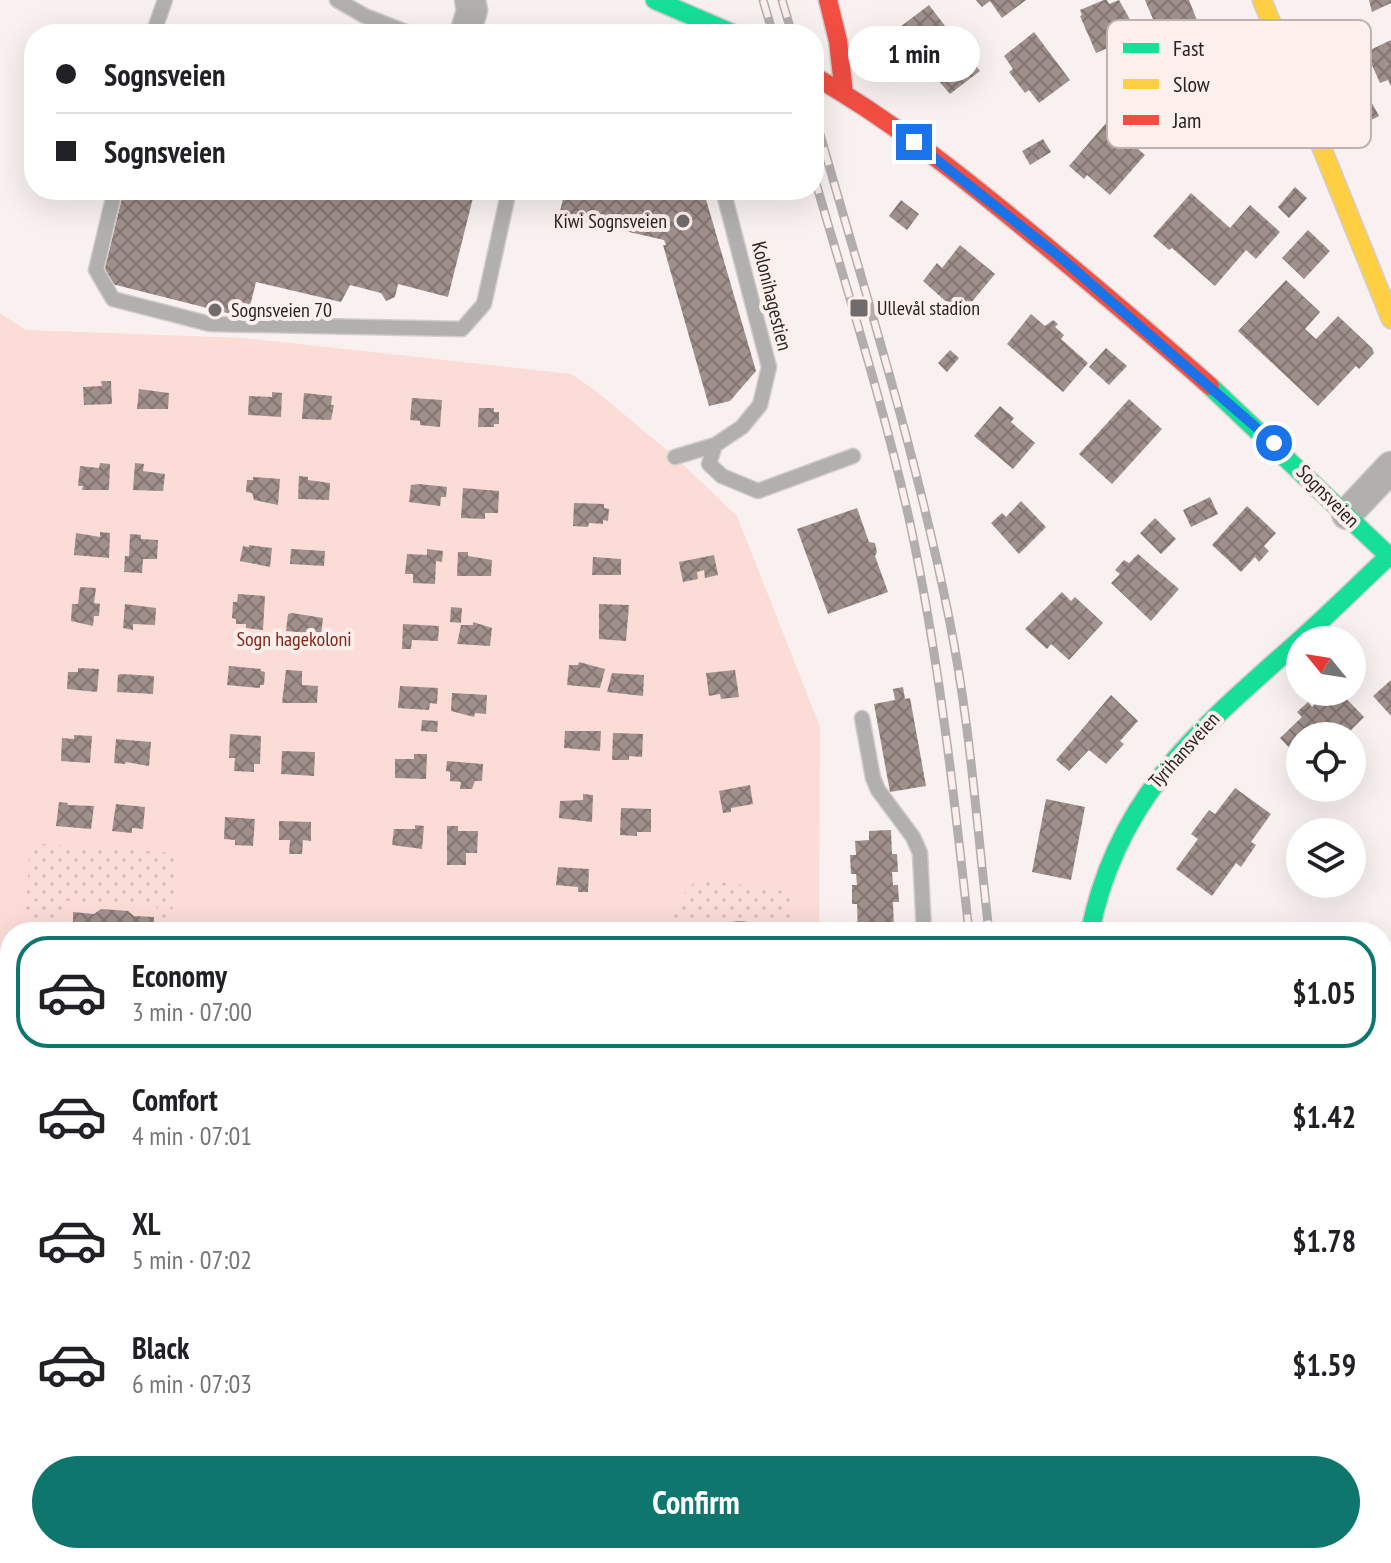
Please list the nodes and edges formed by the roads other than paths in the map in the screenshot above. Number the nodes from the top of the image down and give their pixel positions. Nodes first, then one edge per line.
1 (165, 0) edge
2 (337, 0) edge
3 (470, 0) edge
4 (655, 0) edge
5 (828, 0) edge
6 (1262, 0) edge
7 (1270, 20) edge
8 (157, 24) edge
9 (385, 24) edge
10 (468, 24) edge
11 (711, 24) edge
12 (824, 82) edge
13 (844, 94) junction
14 (1322, 148) edge
15 (113, 200) edge
16 (507, 200) edge
17 (726, 200) edge
18 (1391, 319) edge
19 (715, 445) junction
20 (853, 456) dead end
21 (675, 457) dead end
22 (1391, 467) edge
23 (1347, 514) junction
24 (1390, 557) edge
25 (862, 718) dead end
26 (923, 922) edge
27 (1093, 922) edge

1 - 8 lane
2 - 9 lane
3 - 10 street
4 - 11 street
5 - 13 street
6 - 7 street
12 - 13 street, Sognsveien
13 - 23 street, Sognsveien
14 - 18 street
15 - 16 lane
17 - 19 lane, Kolonihagestien
19 - 20 lane
19 - 21 lane, Kolonihagestien
22 - 23 street
23 - 24 street, Sognsveien
24 - 27 street, Tyrihansveien
25 - 26 lane

